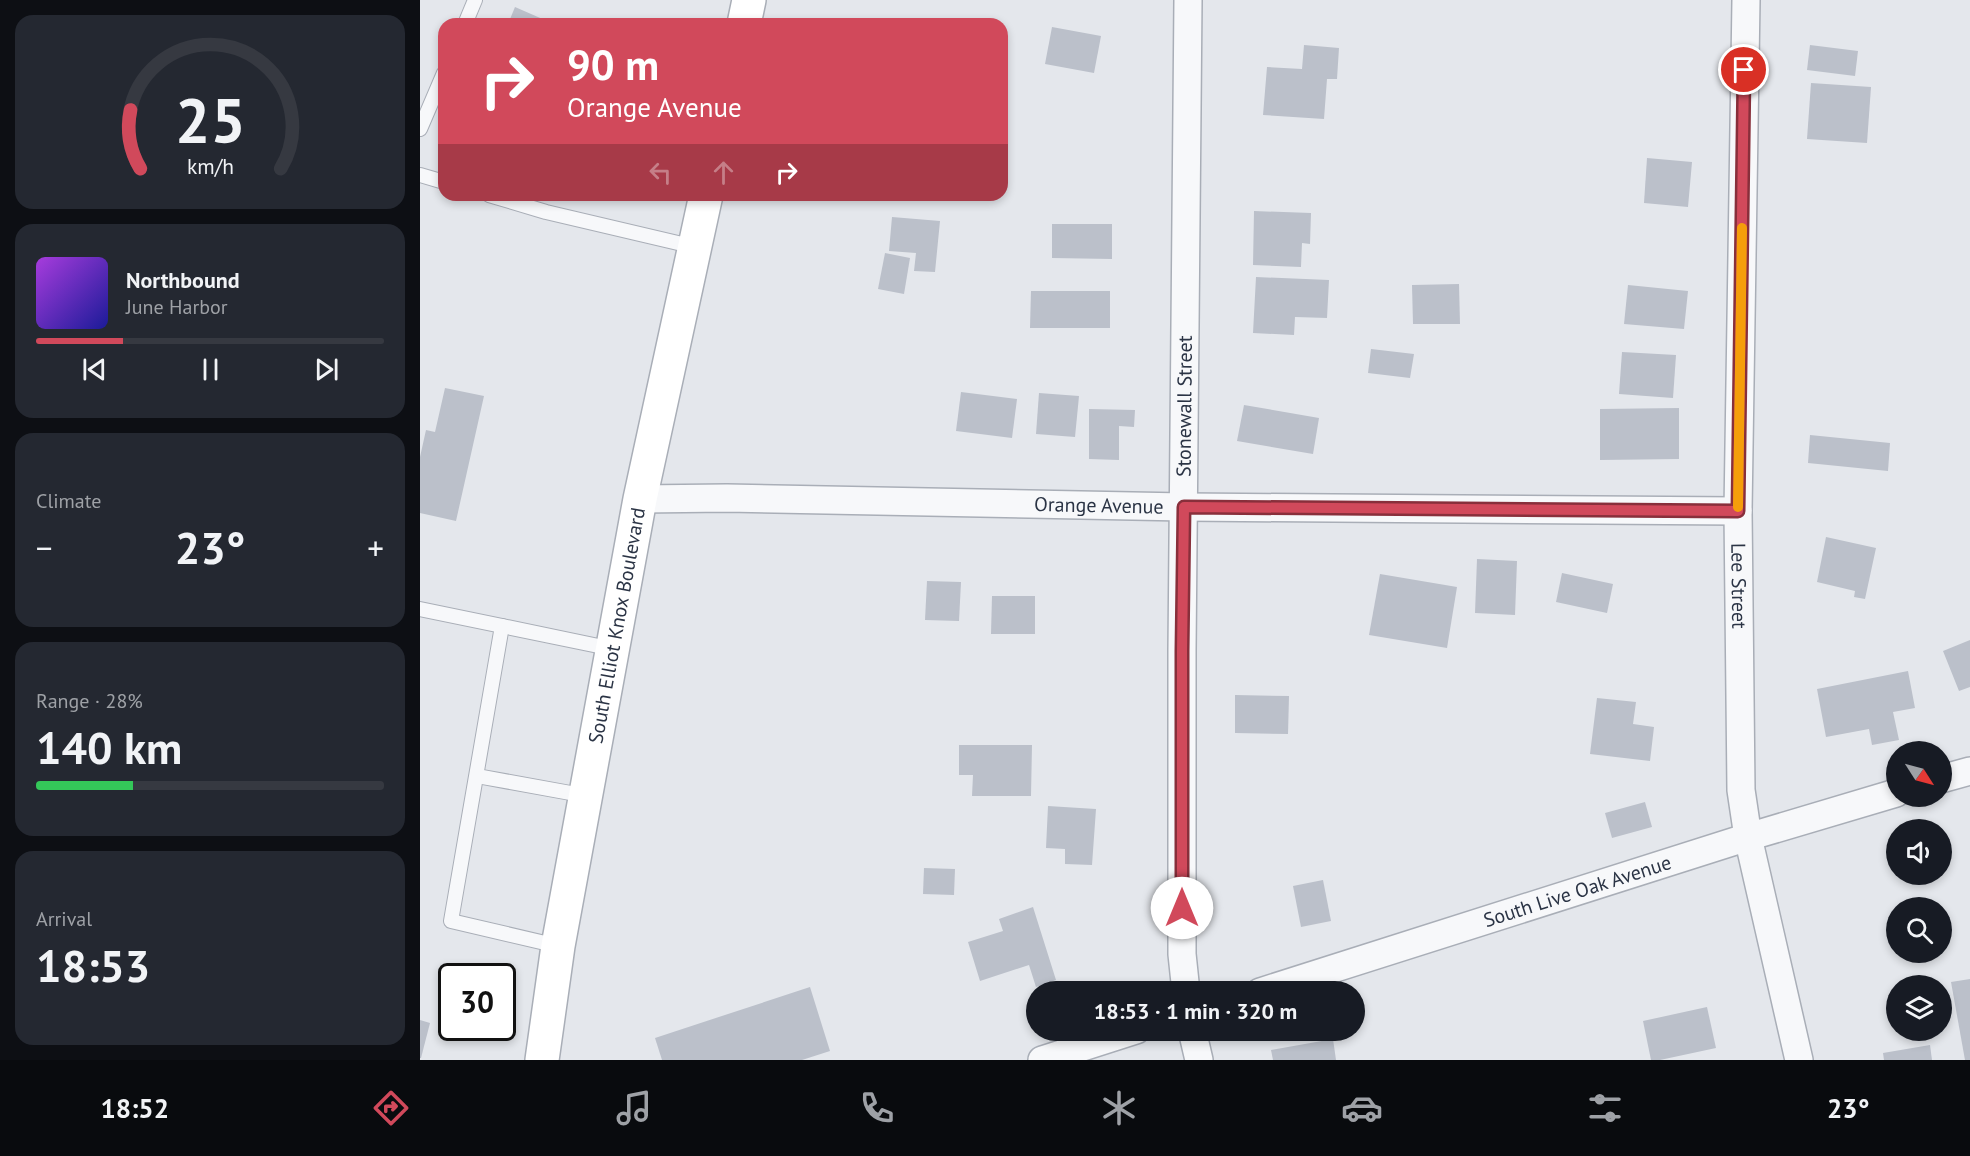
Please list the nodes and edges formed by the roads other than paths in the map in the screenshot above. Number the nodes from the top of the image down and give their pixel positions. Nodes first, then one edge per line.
1 (475, 0) edge
2 (749, 0) edge
3 (1188, 0) edge
4 (1746, 0) edge
5 (468, 18) edge
6 (745, 18) edge
7 (438, 87) edge
8 (420, 129) edge
9 (420, 175) edge
10 (438, 180) edge
11 (509, 201) edge
12 (705, 201) edge
13 (695, 247) junction
14 (640, 499) junction
15 (1184, 507) junction
16 (1738, 511) junction
17 (420, 609) edge
18 (502, 626) junction
19 (613, 650) junction
20 (1970, 771) edge
21 (477, 776) junction
22 (1952, 776) edge
23 (587, 796) junction
24 (1886, 796) edge
25 (1748, 837) junction
26 (558, 946) junction
27 (1185, 981) edge
28 (1295, 981) edge
29 (1102, 1041) edge
30 (1195, 1041) edge
31 (542, 1060) edge
32 (1042, 1060) edge
33 (1199, 1060) edge
34 (1799, 1060) edge

1 - 5 lane
2 - 6 main road
3 - 15 street, Stonewall Street
4 - 16 street, Lee Street
7 - 8 lane
9 - 10 lane
11 - 13 lane
12 - 13 main road, South Elliot Knox Boulevard
13 - 14 main road, South Elliot Knox Boulevard
14 - 15 street, Orange Avenue
14 - 19 main road, South Elliot Knox Boulevard
15 - 16 street, Orange Avenue
15 - 27 street, Stonewall Street
16 - 25 street, Lee Street
17 - 18 lane
18 - 19 lane
18 - 21 lane
19 - 23 main road, South Elliot Knox Boulevard
20 - 22 street
21 - 23 lane
21 - 26 lane
23 - 26 main road, South Elliot Knox Boulevard
24 - 25 street, South Live Oak Avenue
25 - 28 street, South Live Oak Avenue
25 - 34 street, Lee Street
26 - 31 main road, South Elliot Knox Boulevard
29 - 32 street
30 - 33 street

